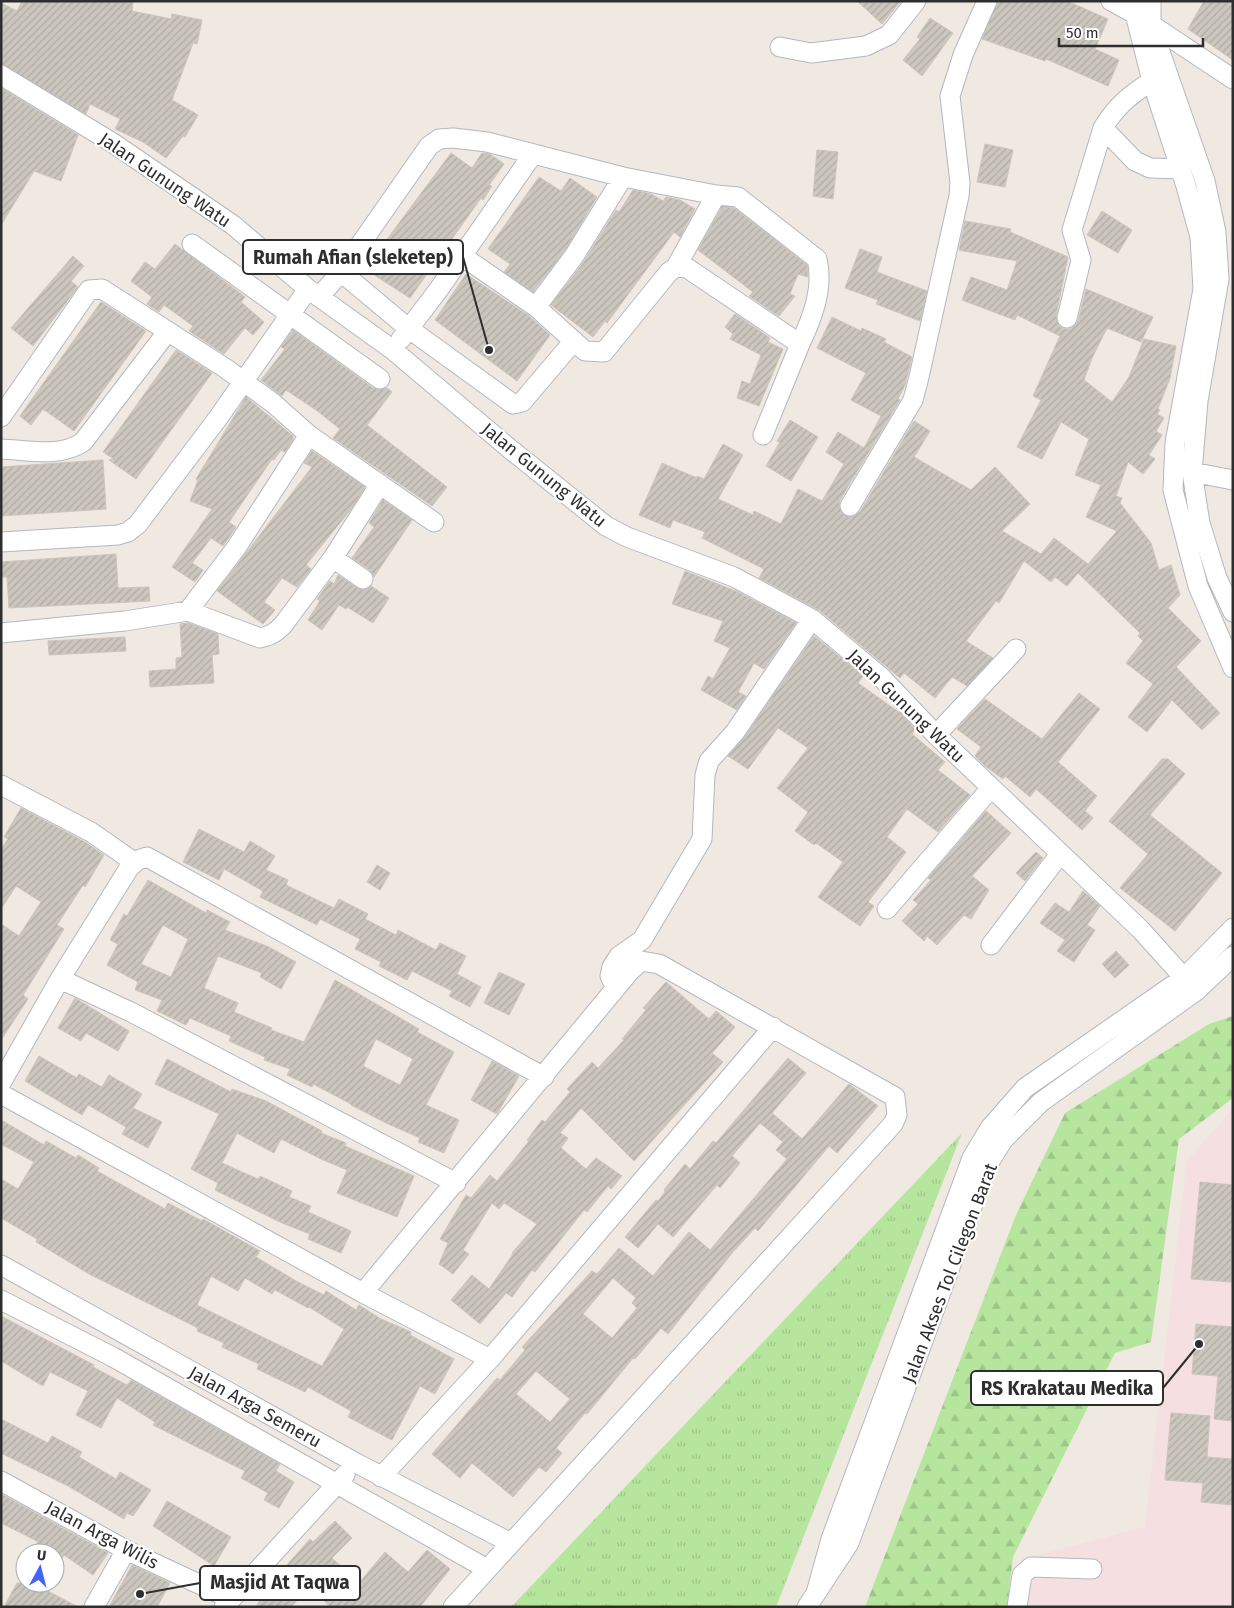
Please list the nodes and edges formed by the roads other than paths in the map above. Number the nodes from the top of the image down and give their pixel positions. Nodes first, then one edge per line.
1 (916, 1) edge
2 (987, 1) edge
3 (1111, 1) edge
4 (1151, 1) edge
5 (1135, 8) edge
6 (1151, 26) junction
7 (780, 47) dead end
8 (1, 75) edge
9 (1233, 79) edge
10 (1152, 81) junction
11 (1104, 128) junction
12 (533, 154) junction
13 (1181, 169) junction
14 (623, 177) junction
15 (716, 195) junction
16 (192, 244) dead end
17 (462, 256) junction
18 (676, 267) junction
19 (340, 272) junction
20 (314, 293) junction
21 (536, 307) junction
22 (290, 315) junction
23 (1067, 318) dead end
24 (408, 328) junction
25 (168, 331) junction
26 (573, 342) junction
27 (800, 344) junction
28 (393, 350) junction
29 (380, 379) dead end
30 (242, 380) junction
31 (1, 418) edge
32 (763, 435) dead end
33 (309, 436) junction
34 (1, 449) edge
35 (1192, 472) junction
36 (1233, 480) edge
37 (380, 484) junction
38 (850, 506) dead end
39 (434, 522) dead end
40 (1, 542) edge
41 (333, 558) junction
42 (363, 579) dead end
43 (188, 611) junction
44 (1233, 612) edge
45 (812, 619) junction
46 (1, 633) edge
47 (1016, 649) dead end
48 (1233, 668) edge
49 (936, 735) junction
50 (1, 785) edge
51 (991, 788) junction
52 (1060, 854) junction
53 (134, 862) junction
54 (887, 909) dead end
55 (1233, 928) edge
56 (991, 945) dead end
57 (1233, 956) edge
58 (60, 979) junction
59 (1191, 984) junction
60 (616, 988) junction
61 (773, 1027) junction
62 (544, 1077) junction
63 (1, 1083) edge
64 (1, 1094) edge
65 (456, 1183) junction
66 (1, 1265) edge
67 (363, 1293) junction
68 (1, 1300) edge
69 (490, 1359) junction
70 (356, 1463) junction
71 (381, 1477) junction
72 (1, 1481) edge
73 (338, 1484) junction
74 (511, 1543) junction
75 (126, 1550) junction
76 (487, 1569) junction
77 (1092, 1569) dead end
78 (812, 1600) edge
79 (228, 1603) edge
80 (94, 1607) edge
81 (453, 1607) edge
82 (1018, 1607) edge

1 - 7 street
2 - 38 street
3 - 5 street
4 - 6 street
5 - 6 street
5 - 10 street
6 - 9 street
6 - 35 street
8 - 20 street, Jalan Gunung Watu
10 - 11 street
10 - 13 street
11 - 13 street
11 - 23 street
12 - 14 street
12 - 17 street
12 - 19 street
13 - 48 street
14 - 15 street
14 - 21 street
15 - 18 street
15 - 27 street
16 - 22 street
17 - 21 street
17 - 24 street
18 - 26 street
18 - 27 street
19 - 20 street
19 - 24 street
20 - 22 street
20 - 28 street, Jalan Gunung Watu
21 - 26 street
22 - 29 street
22 - 30 street
24 - 26 street
24 - 28 street
25 - 30 street
25 - 31 street
25 - 34 street
27 - 32 street
28 - 45 street, Jalan Gunung Watu
30 - 33 street
30 - 40 street
33 - 37 street
33 - 43 street
35 - 36 street
35 - 44 street
37 - 39 street
37 - 41 street
41 - 42 street
41 - 43 street
43 - 46 street
45 - 49 street, Jalan Gunung Watu
45 - 60 street
47 - 49 street
49 - 51 street, Jalan Gunung Watu
50 - 53 street
51 - 52 street, Jalan Gunung Watu
51 - 54 street
52 - 56 street
52 - 59 street, Jalan Gunung Watu
53 - 58 street
53 - 62 street
55 - 59 street
57 - 59 street, Jalan Akses Tol Cilegon Barat
58 - 63 street
58 - 65 street
59 - 78 street, Jalan Akses Tol Cilegon Barat
60 - 61 street
60 - 62 street
61 - 69 street
61 - 74 street
62 - 65 street
64 - 67 street
65 - 67 street
66 - 70 street, Jalan Arga Semeru
67 - 69 street
68 - 73 street, Jalan Arga Semeru
69 - 71 street
70 - 71 street, Jalan Arga Semeru
70 - 73 street
71 - 74 street, Jalan Arga Semeru
72 - 75 street, Jalan Arga Wilis
73 - 76 street, Jalan Arga Semeru
73 - 79 street
74 - 76 street
75 - 79 street, Jalan Arga Wilis
75 - 80 street
76 - 81 street
77 - 82 street

